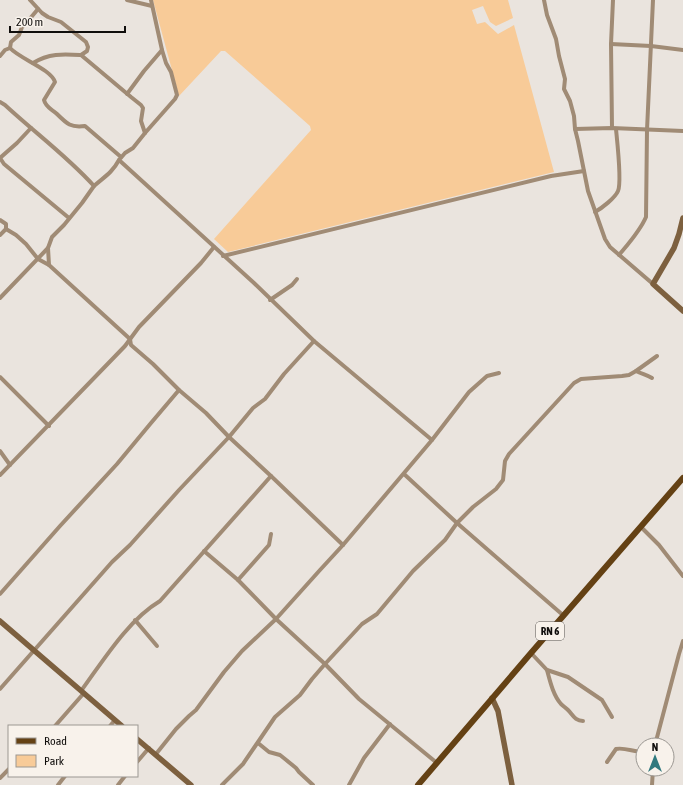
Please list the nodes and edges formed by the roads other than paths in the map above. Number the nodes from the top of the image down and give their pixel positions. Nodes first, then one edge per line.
1 (30, 0) edge
2 (127, 0) edge
3 (151, 0) edge
4 (544, 0) edge
5 (613, 0) edge
6 (652, 0) edge
7 (139, 1) edge
8 (152, 6) junction
9 (38, 9) junction
10 (612, 44) junction
11 (651, 46) junction
12 (10, 48) junction
13 (162, 50) junction
14 (683, 50) edge
15 (81, 54) junction
16 (0, 56) edge
17 (33, 63) junction
18 (126, 94) junction
19 (0, 102) edge
20 (31, 128) junction
21 (614, 128) junction
22 (575, 129) junction
23 (647, 130) junction
24 (683, 131) edge
25 (145, 132) junction
26 (0, 158) edge
27 (120, 159) junction
28 (4, 164) junction
29 (0, 168) edge
30 (584, 171) junction
31 (544, 175) dead end
32 (551, 176) junction
33 (94, 186) junction
34 (595, 212) junction
35 (69, 218) junction
36 (683, 218) edge
37 (0, 220) edge
38 (6, 229) junction
39 (0, 235) edge
40 (214, 247) junction
41 (48, 248) junction
42 (619, 255) junction
43 (223, 256) junction
44 (38, 259) junction
45 (49, 265) junction
46 (297, 279) dead end
47 (653, 284) junction
48 (0, 298) edge
49 (270, 300) junction
50 (682, 308) edge
51 (130, 339) junction
52 (314, 341) junction
53 (657, 356) dead end
54 (636, 371) junction
55 (499, 373) dead end
56 (0, 377) edge
57 (652, 378) dead end
58 (179, 390) junction
59 (49, 426) junction
60 (229, 437) junction
61 (432, 440) junction
62 (0, 451) edge
63 (10, 465) junction
64 (404, 474) junction
65 (0, 475) edge
66 (271, 476) junction
67 (683, 478) edge
68 (457, 523) junction
69 (641, 527) junction
70 (271, 534) dead end
71 (344, 545) junction
72 (204, 551) junction
73 (683, 576) edge
74 (238, 580) junction
75 (0, 594) edge
76 (564, 616) junction
77 (276, 619) junction
78 (0, 620) edge
79 (135, 620) junction
80 (683, 641) edge
81 (157, 646) dead end
82 (34, 649) junction
83 (531, 653) junction
84 (325, 664) junction
85 (547, 670) junction
86 (0, 689) edge
87 (83, 692) junction
88 (492, 698) junction
89 (612, 717) dead end
90 (115, 720) junction
91 (583, 721) dead end
92 (390, 724) junction
93 (56, 725) edge
94 (111, 725) edge
95 (121, 725) edge
96 (657, 737) edge
97 (138, 740) edge
98 (258, 743) junction
99 (149, 748) junction
100 (635, 751) edge
101 (156, 754) junction
102 (138, 761) edge
103 (607, 762) dead end
104 (437, 763) junction
105 (8, 770) edge
106 (64, 777) edge
107 (125, 777) edge
108 (0, 778) edge
109 (58, 785) edge
110 (118, 785) edge
111 (191, 785) edge
112 (222, 785) edge
113 (313, 785) edge
114 (349, 785) edge
115 (418, 785) edge
116 (512, 785) edge

1 - 9 street
2 - 7 street
3 - 8 street
4 - 22 street
5 - 10 street
6 - 11 street
7 - 8 street
8 - 13 street
9 - 12 street
9 - 15 street
10 - 11 street
10 - 21 street
11 - 14 street
11 - 23 street
12 - 16 street
12 - 17 street
13 - 18 street
13 - 25 street
15 - 17 street
15 - 18 street
17 - 27 street
18 - 25 street
19 - 20 street
20 - 26 street
20 - 33 street
21 - 22 street
21 - 23 street
21 - 34 street
22 - 30 street
23 - 24 street
23 - 42 street
25 - 27 street
26 - 28 street
27 - 33 street
27 - 40 street
28 - 29 street
28 - 35 street
30 - 32 street
30 - 34 street
31 - 32 street
32 - 43 street
33 - 35 street
34 - 42 street
35 - 41 street
36 - 47 main road
37 - 38 street
38 - 39 street
38 - 44 street
40 - 43 street
40 - 51 street
41 - 44 street
41 - 45 street
42 - 47 street
43 - 49 street
44 - 45 street
44 - 48 street
45 - 51 street
46 - 49 street
47 - 50 main road
49 - 52 street
51 - 58 street
51 - 59 street
52 - 60 street
52 - 61 street
53 - 54 street
54 - 57 street
54 - 68 street
55 - 61 street
56 - 59 street
58 - 60 street
58 - 75 street
59 - 63 street
60 - 66 street
60 - 82 street
61 - 64 street
62 - 63 street
63 - 65 street
64 - 68 street
64 - 71 street
66 - 71 street
66 - 72 street
67 - 69 main road, RN 6
68 - 76 street
68 - 84 street
69 - 73 street
69 - 76 main road, RN 6
70 - 74 street
71 - 77 street
72 - 74 street
72 - 79 street
74 - 77 street
76 - 83 main road, RN 6
77 - 84 street
77 - 101 street
78 - 82 main road
79 - 81 street
79 - 87 street
80 - 96 street
82 - 86 street
82 - 87 main road
83 - 85 street
83 - 88 main road, RN 6
84 - 92 street
84 - 98 street
85 - 89 street
85 - 91 street
87 - 90 main road
87 - 93 street
88 - 104 main road, RN 6
88 - 116 main road
90 - 94 street
90 - 95 main road
92 - 104 street
92 - 114 street
97 - 99 main road
98 - 112 street
98 - 113 street
99 - 101 main road
99 - 102 street
100 - 103 street
101 - 111 main road
104 - 115 main road, RN 6
105 - 108 street
106 - 109 street
107 - 110 street

